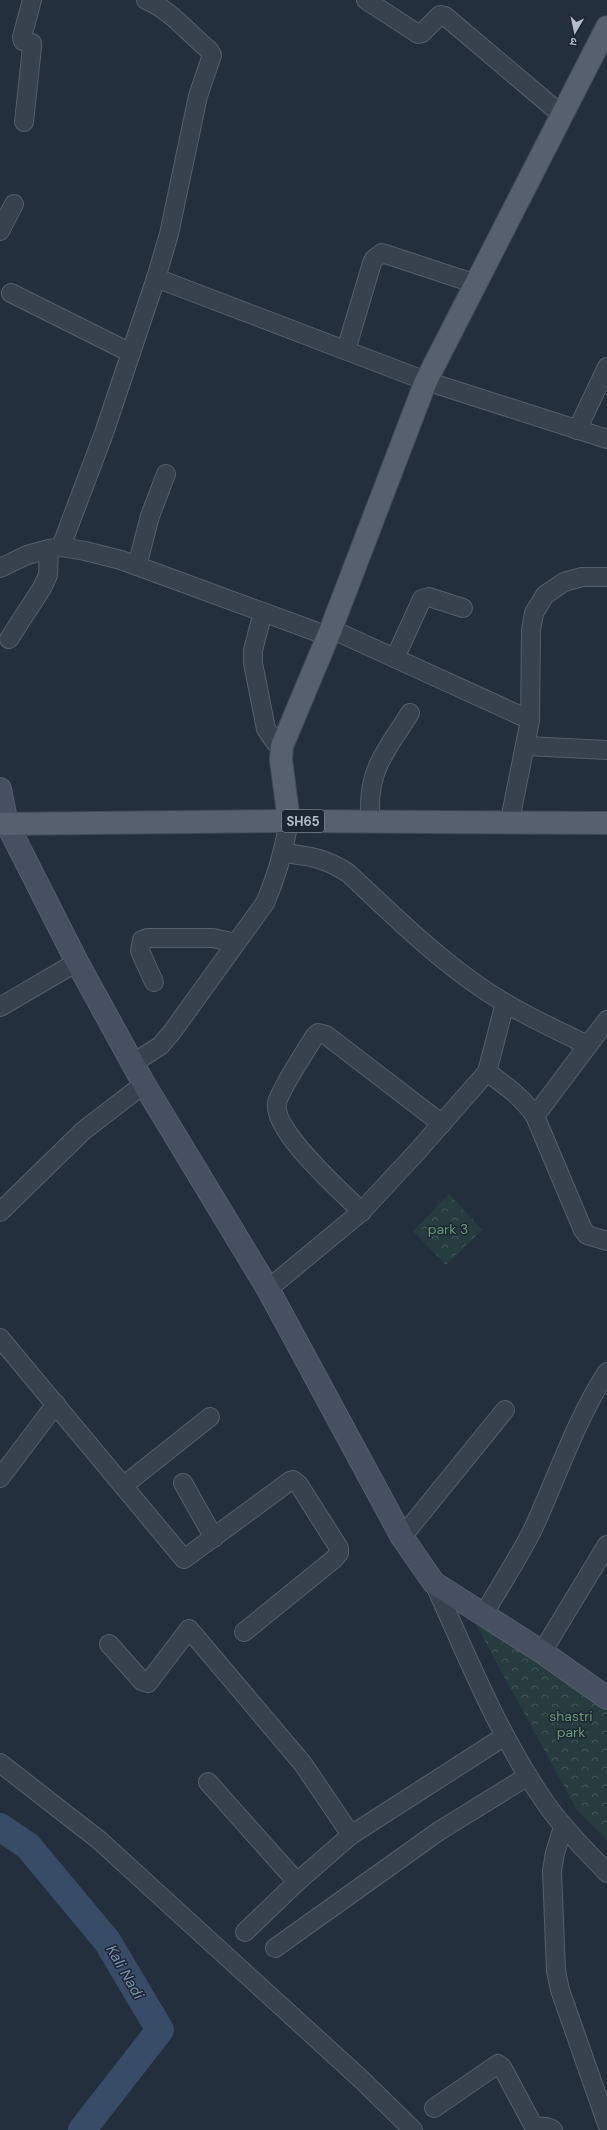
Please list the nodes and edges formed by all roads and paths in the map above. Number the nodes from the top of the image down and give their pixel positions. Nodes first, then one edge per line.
1 (32, 0) edge
2 (146, 0) edge
3 (366, 0) edge
4 (607, 27) edge
5 (562, 115) junction
6 (24, 122) dead end
7 (14, 204) dead end
8 (0, 231) edge
9 (156, 278) junction
10 (476, 284) junction
11 (11, 293) dead end
12 (346, 350) junction
13 (131, 353) junction
14 (607, 367) edge
15 (426, 381) junction
16 (577, 430) junction
17 (607, 439) edge
18 (166, 474) dead end
19 (55, 548) junction
20 (138, 566) junction
21 (0, 568) edge
22 (607, 577) edge
23 (463, 608) dead end
24 (263, 612) junction
25 (329, 633) junction
26 (9, 639) dead end
27 (395, 658) junction
28 (410, 713) dead end
29 (530, 720) junction
30 (282, 746) junction
31 (526, 746) junction
32 (607, 750) edge
33 (370, 809) junction
34 (512, 810) junction
35 (607, 810) edge
36 (2, 812) edge
37 (288, 815) junction
38 (607, 823) edge
39 (283, 853) junction
40 (236, 943) junction
41 (77, 962) junction
42 (154, 982) dead end
43 (505, 1003) junction
44 (0, 1007) edge
45 (607, 1020) edge
46 (587, 1045) junction
47 (133, 1063) junction
48 (487, 1072) junction
49 (144, 1084) junction
50 (535, 1116) junction
51 (442, 1124) junction
52 (0, 1212) edge
53 (362, 1212) junction
54 (607, 1241) edge
55 (268, 1289) junction
56 (0, 1338) edge
57 (607, 1372) edge
58 (56, 1404) junction
59 (505, 1410) dead end
60 (210, 1416) dead end
61 (0, 1478) edge
62 (183, 1483) dead end
63 (123, 1486) junction
64 (402, 1537) junction
65 (214, 1538) junction
66 (607, 1545) edge
67 (434, 1583) junction
68 (483, 1615) junction
69 (244, 1632) dead end
70 (109, 1644) dead end
71 (542, 1652) junction
72 (606, 1693) edge
73 (505, 1736) junction
74 (0, 1763) edge
75 (528, 1776) junction
76 (208, 1782) dead end
77 (563, 1827) junction
78 (352, 1835) junction
79 (607, 1873) edge
80 (297, 1882) junction
81 (245, 1932) dead end
82 (275, 1948) dead end
83 (434, 2108) dead end
84 (607, 2124) edge
85 (413, 2130) edge
86 (553, 2130) edge

1 - 6 street
2 - 9 street
3 - 5 street
4 - 5 main road
5 - 10 main road
7 - 8 street
9 - 12 street
9 - 13 street
10 - 12 street
10 - 15 main road
11 - 13 street
12 - 15 street
13 - 19 street
14 - 16 street
15 - 16 street
15 - 25 main road
16 - 17 street
18 - 20 street
19 - 20 street
19 - 21 street
19 - 26 street
20 - 24 street
22 - 29 street
23 - 27 street
24 - 25 street
24 - 30 street
25 - 27 street
25 - 30 main road
27 - 29 street
28 - 33 street
29 - 31 street
30 - 37 main road
31 - 32 street
31 - 34 street
33 - 34 main road, SH65
33 - 37 main road, SH65
34 - 35 main road, SH65
36 - 37 main road, SH65
36 - 41 street
37 - 38 main road, SH65
37 - 39 street
39 - 40 street
39 - 43 street
40 - 42 street
40 - 47 street
41 - 44 street
41 - 47 street
43 - 46 street
43 - 48 street
45 - 46 street
46 - 50 street
47 - 49 street
48 - 50 street
48 - 51 street
49 - 52 street
49 - 55 street
50 - 54 street
51 - 53 street
51 - 53 street
53 - 55 street
55 - 64 street
56 - 58 street
57 - 68 street
58 - 61 street
58 - 63 street
59 - 64 street
60 - 63 street
62 - 65 street
63 - 65 street
64 - 67 street
65 - 69 street
66 - 71 street
67 - 68 street
67 - 73 street
68 - 71 street
70 - 78 street
71 - 72 street
73 - 75 street
73 - 78 street
74 - 85 street
75 - 77 street
75 - 82 street
76 - 80 street
77 - 79 street
77 - 84 street
78 - 80 street
80 - 81 street
83 - 86 street

